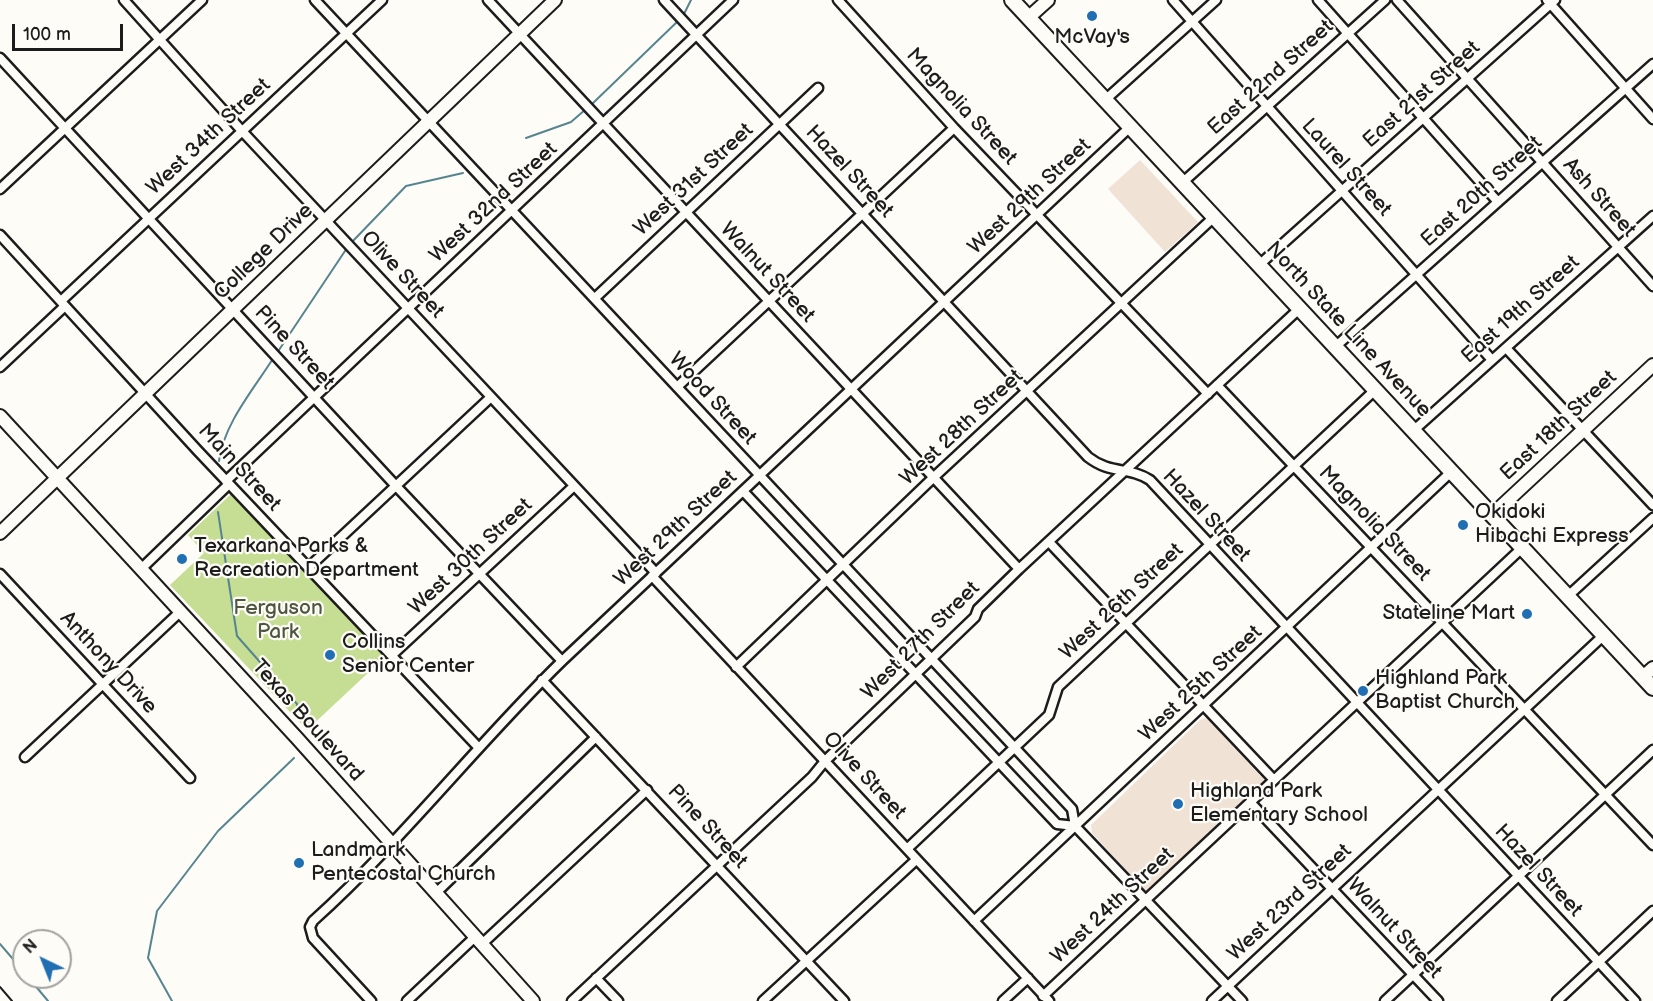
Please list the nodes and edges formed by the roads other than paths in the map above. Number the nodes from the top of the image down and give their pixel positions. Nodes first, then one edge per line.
1 (124, 0) edge
2 (202, 0) edge
3 (315, 0) edge
4 (382, 0) edge
5 (488, 0) edge
6 (555, 0) edge
7 (664, 0) edge
8 (734, 0) edge
9 (838, 0) edge
10 (1012, 0) edge
11 (1048, 0) edge
12 (1173, 0) edge
13 (1216, 0) edge
14 (1318, 0) edge
15 (1385, 0) edge
16 (1397, 0) edge
17 (1551, 1) edge
18 (1028, 18) junction
19 (1192, 22) junction
20 (520, 33) junction
21 (1348, 33) junction
22 (345, 34) junction
23 (697, 35) junction
24 (160, 39) junction
25 (0, 58) edge
26 (1653, 64) edge
27 (1467, 78) junction
28 (818, 88) dead end
29 (1626, 88) junction
30 (1105, 100) junction
31 (1267, 106) junction
32 (1423, 118) junction
33 (1653, 118) edge
34 (428, 122) junction
35 (603, 124) junction
36 (780, 124) junction
37 (1130, 127) junction
38 (954, 128) junction
39 (65, 129) junction
40 (242, 131) junction
41 (1543, 162) junction
42 (1182, 183) junction
43 (0, 189) edge
44 (1342, 191) junction
45 (1498, 202) junction
46 (513, 209) junction
47 (686, 213) junction
48 (862, 214) junction
49 (1037, 215) junction
50 (1653, 216) edge
51 (1214, 217) junction
52 (148, 219) junction
53 (325, 219) junction
54 (0, 235) edge
55 (1618, 247) junction
56 (1259, 265) junction
57 (1417, 275) junction
58 (1653, 286) edge
59 (595, 298) junction
60 (769, 301) junction
61 (945, 301) junction
62 (1121, 303) junction
63 (63, 304) junction
64 (408, 308) junction
65 (234, 309) junction
66 (1299, 309) junction
67 (1335, 347) junction
68 (1506, 348) junction
69 (1492, 360) junction
70 (1653, 365) edge
71 (0, 368) edge
72 (1216, 385) junction
73 (677, 387) junction
74 (851, 389) junction
75 (1028, 390) junction
76 (1375, 390) junction
77 (1208, 393) junction
78 (145, 394) junction
79 (315, 397) junction
80 (491, 397) junction
81 (0, 416) edge
82 (1584, 430) junction
83 (1413, 431) junction
84 (1294, 466) junction
85 (1124, 472) junction
86 (1451, 472) junction
87 (759, 476) junction
88 (934, 477) junction
89 (59, 479) junction
90 (228, 483) junction
91 (396, 486) junction
92 (574, 486) junction
93 (743, 491) junction
94 (1653, 505) edge
95 (1492, 515) junction
96 (1653, 518) edge
97 (0, 533) edge
98 (1049, 542) junction
99 (1209, 546) junction
100 (1371, 548) junction
101 (1522, 548) junction
102 (843, 566) junction
103 (309, 567) junction
104 (141, 569) junction
105 (1019, 569) junction
106 (481, 573) junction
107 (0, 574) edge
108 (654, 574) junction
109 (829, 580) junction
110 (1568, 596) junction
111 (181, 611) junction
112 (1443, 622) junction
113 (1126, 623) junction
114 (1286, 628) junction
115 (1604, 635) junction
116 (392, 655) junction
117 (930, 659) junction
118 (562, 661) junction
119 (736, 667) junction
120 (1648, 672) edge
121 (915, 674) junction
122 (542, 680) junction
123 (103, 684) junction
124 (1653, 688) edge
125 (1357, 703) junction
126 (1204, 706) junction
127 (1525, 710) junction
128 (596, 737) junction
129 (479, 748) junction
130 (1015, 749) junction
131 (1653, 750) edge
132 (25, 757) dead end
133 (825, 761) junction
134 (1000, 763) junction
135 (190, 778) dead end
136 (1274, 780) junction
137 (647, 790) junction
138 (1438, 791) junction
139 (1605, 794) junction
140 (1251, 802) junction
141 (1075, 826) junction
142 (393, 845) junction
143 (1653, 845) edge
144 (907, 849) junction
145 (916, 860) junction
146 (717, 864) junction
147 (1518, 877) junction
148 (1332, 889) junction
149 (437, 892) junction
150 (1147, 900) junction
151 (1653, 911) edge
152 (974, 921) junction
153 (480, 940) junction
154 (807, 960) junction
155 (1599, 962) junction
156 (1413, 975) junction
157 (596, 978) junction
158 (1028, 978) junction
159 (1228, 986) junction
160 (1046, 998) edge
161 (371, 1001) edge
162 (407, 1001) edge
163 (533, 1001) edge
164 (572, 1001) edge
165 (618, 1001) edge
166 (762, 1001) edge
167 (844, 1001) edge
168 (1003, 1001) edge
169 (1212, 1001) edge
170 (1242, 1001) edge
171 (1385, 1001) edge
172 (1438, 1001) edge
173 (1557, 1001) edge
174 (1635, 1001) edge

1 - 24 street, Olive Street
2 - 24 street
3 - 22 street, Wood Street
4 - 22 street, West 34th Street
5 - 20 street, Walnut Street
6 - 20 street, College Drive
7 - 23 street, Hazel Street
8 - 23 street, West 32nd Street
9 - 38 street, Magnolia Street
10 - 18 main road, North State Line Avenue
11 - 18 street
12 - 19 street, Laurel Street
13 - 19 street
14 - 21 street
15 - 21 street, East 22nd Street
16 - 27 street, Ash Street
17 - 27 street, East 21st Street
17 - 29 street
18 - 30 main road, North State Line Avenue
19 - 30 street
19 - 31 street, Laurel Street
20 - 34 street, College Drive
20 - 35 street, Walnut Street
21 - 31 street, East 22nd Street
21 - 32 street
22 - 34 street, Wood Street
22 - 40 street, West 34th Street
23 - 35 street, West 32nd Street
23 - 36 street, Hazel Street
24 - 39 street
24 - 40 street, Olive Street
25 - 39 street, Pine Street
26 - 29 street, East 20th Street
27 - 32 street, East 21st Street
27 - 41 street, Ash Street
28 - 36 street, West 31st Street
29 - 33 street
29 - 41 street, East 20th Street
30 - 37 main road, North State Line Avenue
31 - 42 street, East 22nd Street
31 - 44 street, Laurel Street
32 - 44 street, East 21st Street
32 - 45 street
34 - 46 street, Wood Street
34 - 53 street, College Drive
35 - 46 street, West 32nd Street
35 - 47 street, Walnut Street
36 - 47 street, West 31st Street
36 - 48 street, Hazel Street
37 - 42 main road, North State Line Avenue
37 - 49 street, West 29th Street
38 - 48 street
38 - 49 street, Magnolia Street
39 - 43 street
39 - 52 street, Pine Street
40 - 52 street, West 34th Street
40 - 53 street, Olive Street
41 - 45 street, East 20th Street
41 - 55 street, Ash Street
42 - 51 main road, North State Line Avenue
44 - 56 street, East 21st Street
44 - 57 street, Laurel Street
45 - 57 street, East 20th Street
46 - 59 street, Wood Street
46 - 64 street, West 32nd Street
47 - 59 street, West 31st Street
47 - 60 street, Walnut Street
48 - 60 street
48 - 61 street, Hazel Street
49 - 61 street, West 29th Street
49 - 62 street, Magnolia Street
50 - 55 street, East 19th Street
51 - 56 main road, North State Line Avenue
51 - 62 street, West 28th Street
52 - 63 street, West 34th Street
52 - 65 street, Pine Street
53 - 64 street, Olive Street
53 - 65 street, College Drive
54 - 63 street, Main Street
55 - 58 street, Ash Street
55 - 68 street, East 19th Street
56 - 66 main road, North State Line Avenue
57 - 67 street, East 20th Street
57 - 69 street, Laurel Street
59 - 73 street, Wood Street
60 - 73 street
60 - 74 street, Walnut Street
61 - 74 street, West 29th Street
61 - 75 street, Hazel Street
62 - 75 street, West 28th Street
62 - 77 street, Magnolia Street
63 - 71 street, West 34th Street
63 - 78 street, Main Street
64 - 79 street, West 32nd Street
64 - 80 street, Olive Street
65 - 78 street, College Drive
65 - 79 street, Pine Street
66 - 67 main road, North State Line Avenue
66 - 72 street, West 27th Street
67 - 76 main road, North State Line Avenue
68 - 69 street, East 19th Street
68 - 82 street
69 - 83 street, East 19th Street
70 - 82 street, East 18th Street
72 - 77 street, West 27th Street
72 - 84 street, Magnolia Street
73 - 87 street, Wood Street
74 - 87 street, West 29th Street
74 - 88 street, Walnut Street
75 - 85 street, Hazel Street
75 - 88 street, West 28th Street
76 - 83 main road, North State Line Avenue
76 - 84 street, West 26th Street
77 - 85 street, West 27th Street
78 - 89 street, College Drive
78 - 90 street, Main Street
79 - 90 street, West 32nd Street
79 - 91 street, Pine Street
80 - 91 street
80 - 92 street, Olive Street
81 - 89 street, Texas Boulevard
82 - 94 street
82 - 95 street, East 18th Street
83 - 86 main road, North State Line Avenue
84 - 99 street, West 26th Street
84 - 100 street, Magnolia Street
85 - 98 street, West 27th Street
85 - 99 street, Hazel Street
86 - 95 main road, North State Line Avenue
86 - 100 street, West 25th Street
87 - 93 street, West 29th Street
87 - 102 street, Wood Street
88 - 102 street, West 28th Street
88 - 105 street, Walnut Street
89 - 97 street, College Drive
89 - 104 street, Texas Boulevard
90 - 103 street, Main Street
90 - 104 street, West 32nd Street
91 - 103 street
91 - 106 street, Pine Street
92 - 106 street, West 30th Street
92 - 108 street, Olive Street
93 - 108 street, West 29th Street
93 - 109 street, Wood Street
95 - 101 main road, North State Line Avenue
96 - 110 street
98 - 105 street, West 27th Street
98 - 113 street
99 - 113 street, West 26th Street
99 - 114 street, Hazel Street
100 - 112 street, Magnolia Street
100 - 114 street, West 25th Street
101 - 110 main road, North State Line Avenue
101 - 112 street, West 24th Street
102 - 109 street, West 28th Street
102 - 117 street, Wood Street
103 - 116 street, Main Street
104 - 111 street, Texas Boulevard
105 - 117 street, West 27th Street
106 - 116 street, West 30th Street
106 - 118 street, Pine Street
107 - 123 street, Anthony Drive
108 - 118 street, West 29th Street
108 - 119 street, Olive Street
109 - 119 street, West 28th Street
109 - 121 street, Wood Street
110 - 115 main road, North State Line Avenue
111 - 123 street
111 - 142 street, Texas Boulevard
112 - 125 street, West 24th Street
112 - 127 street, Magnolia Street
113 - 126 street
113 - 130 street, West 26th Street
114 - 125 street, Hazel Street
114 - 126 street, West 25th Street
115 - 120 main road, North State Line Avenue
115 - 127 street, West 23rd Street
116 - 129 street, Main Street
117 - 121 street, West 27th Street
117 - 130 street, Wood Street
118 - 122 street, West 29th Street
119 - 133 street, Olive Street
120 - 124 main road, North State Line Avenue
121 - 133 street, West 27th Street
121 - 134 street, Wood Street
122 - 128 street, Pine Street
122 - 129 street, West 29th Street
123 - 132 street
123 - 135 street, Anthony Drive
125 - 136 street, West 24th Street
125 - 138 street, Hazel Street
126 - 136 street
126 - 141 street, West 25th Street
127 - 138 street, West 23rd Street
127 - 139 street, Magnolia Street
128 - 137 street, Pine Street
128 - 149 street
129 - 142 street, West 29th Street
130 - 134 street, West 26th Street
130 - 141 street, Wood Street
131 - 139 street
133 - 144 street, Olive Street
133 - 146 street, West 27th Street
134 - 141 street, Wood Street
134 - 144 street, West 26th Street
136 - 140 street, West 24th Street
137 - 146 street, Pine Street
137 - 153 street
138 - 147 street, Hazel Street
138 - 148 street, West 23rd Street
139 - 143 street, Magnolia Street
139 - 147 street
140 - 148 street, Walnut Street
140 - 150 street, West 24th Street
141 - 150 street, Wood Street
141 - 152 street, West 25th Street
142 - 149 street, Texas Boulevard
142 - 161 street, West 29th Street
144 - 145 street, Olive Street
145 - 152 street, Olive Street
145 - 154 street
146 - 154 street, Pine Street
146 - 157 street, West 27th Street
147 - 155 street, Hazel Street
147 - 156 street
148 - 156 street, Walnut Street
148 - 159 street, West 23rd Street
149 - 153 street, Texas Boulevard
150 - 159 street, Wood Street
150 - 160 street, West 24th Street
151 - 155 street
152 - 158 street, Olive Street
153 - 162 street
153 - 163 street, Texas Boulevard
154 - 166 street
154 - 167 street, Pine Street
155 - 173 street
155 - 174 street, Hazel Street
156 - 171 street
156 - 172 street, Walnut Street
157 - 164 street, West 27th Street
157 - 165 street
158 - 160 street, Olive Street
158 - 168 street
159 - 169 street, West 23rd Street
159 - 170 street, Wood Street

